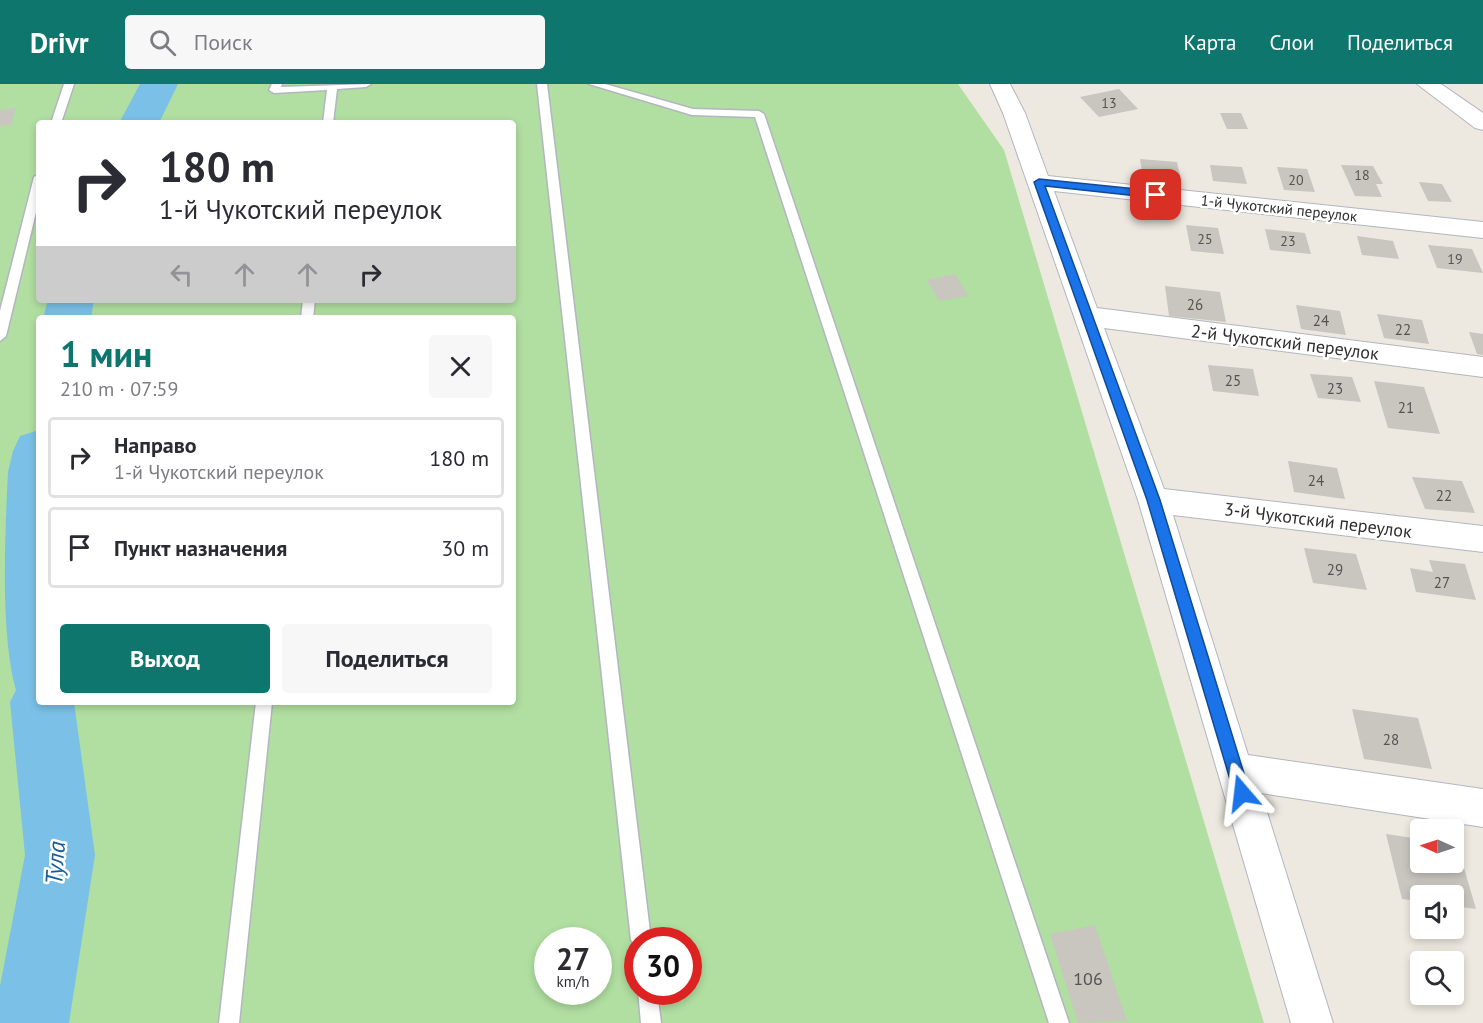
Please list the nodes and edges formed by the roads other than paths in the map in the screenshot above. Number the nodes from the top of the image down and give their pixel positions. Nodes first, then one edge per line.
1 (69, 84) edge
2 (277, 84) edge
3 (366, 84) edge
4 (542, 84) edge
5 (594, 84) edge
6 (1000, 84) edge
7 (1426, 84) edge
8 (332, 87) junction
9 (57, 120) edge
10 (328, 120) edge
11 (1483, 123) edge
12 (1039, 182) junction
13 (36, 189) edge
14 (1483, 230) edge
15 (1088, 316) junction
16 (0, 336) edge
17 (1483, 367) edge
18 (1153, 500) junction
19 (1483, 539) edge
20 (264, 705) edge
21 (1235, 771) junction
22 (1483, 808) edge
23 (639, 927) edge
24 (649, 1005) edge
25 (229, 1023) edge
26 (651, 1023) edge
27 (1059, 1023) edge
28 (1312, 1023) edge

1 - 9 lane
2 - 8 lane
3 - 8 lane
4 - 23 lane
5 - 27 lane
6 - 12 street
7 - 11 street
8 - 10 lane
12 - 14 street, 1-й Чукотский переулок
12 - 15 street
13 - 16 lane
15 - 17 street, 2-й Чукотский переулок
15 - 18 street
18 - 19 street, 3-й Чукотский переулок
18 - 21 street
20 - 25 lane
21 - 22 street
21 - 28 street
24 - 26 lane

